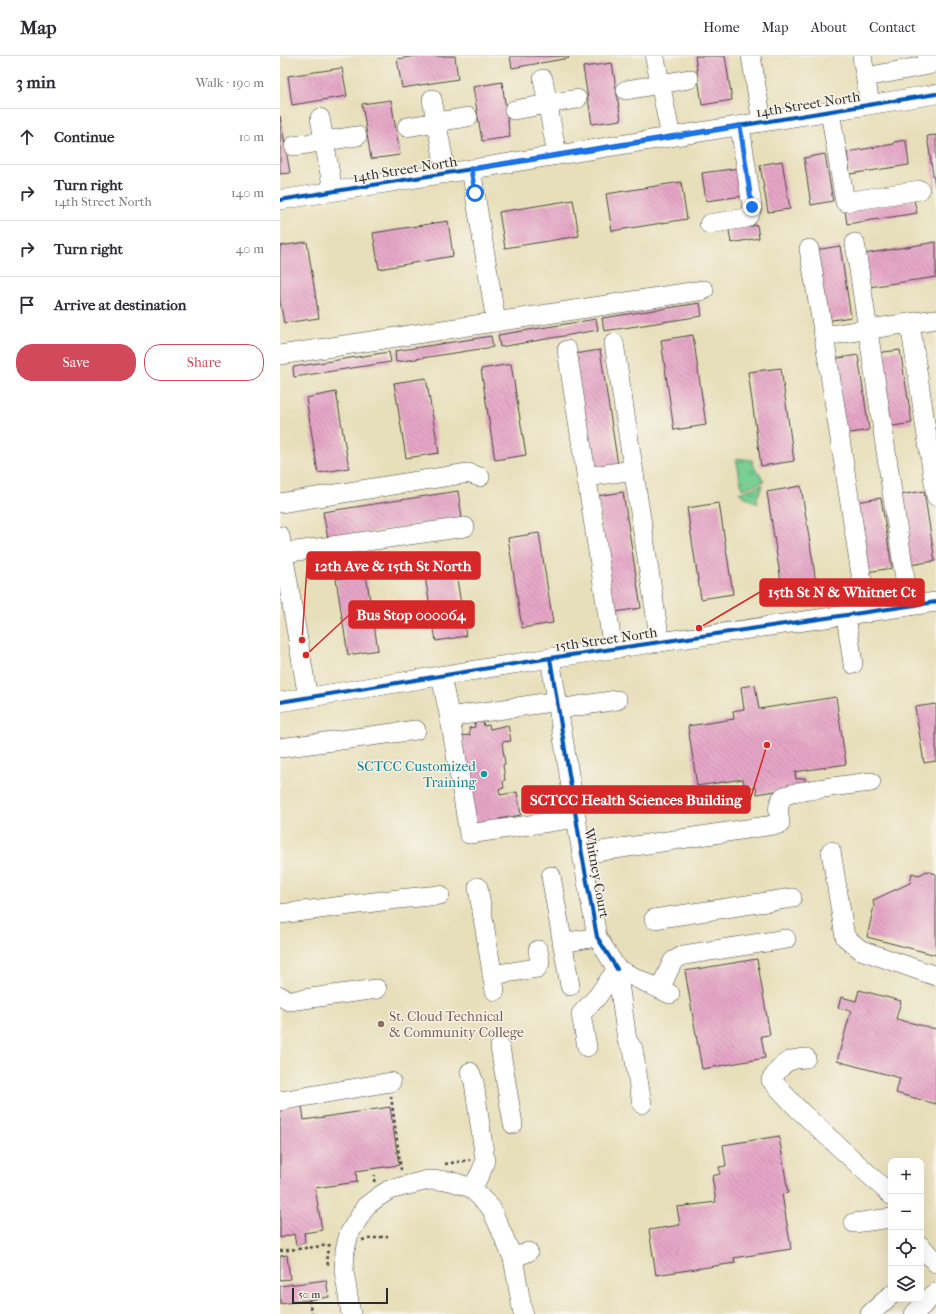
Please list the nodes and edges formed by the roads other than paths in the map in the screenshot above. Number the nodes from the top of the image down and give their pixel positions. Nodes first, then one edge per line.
1 (751, 56) edge
2 (862, 56) edge
3 (927, 56) edge
4 (655, 58) dead end
5 (866, 77) junction
6 (689, 79) dead end
7 (543, 80) dead end
8 (660, 84) junction
9 (626, 90) dead end
10 (936, 94) edge
11 (432, 99) dead end
12 (577, 99) dead end
13 (547, 105) junction
14 (870, 105) junction
15 (514, 110) dead end
16 (830, 111) junction
17 (468, 117) dead end
18 (320, 118) dead end
19 (437, 122) junction
20 (762, 122) junction
21 (740, 126) junction
22 (407, 127) dead end
23 (357, 136) dead end
24 (671, 137) junction
25 (324, 141) junction
26 (294, 146) dead end
27 (557, 155) junction
28 (471, 169) junction
29 (446, 173) junction
30 (920, 190) dead end
31 (333, 191) junction
32 (280, 200) edge
33 (709, 224) dead end
34 (855, 243) dead end
35 (809, 249) dead end
36 (704, 290) dead end
37 (936, 319) edge
38 (496, 322) junction
39 (910, 323) junction
40 (868, 330) junction
41 (824, 336) junction
42 (614, 343) dead end
43 (567, 350) dead end
44 (280, 355) edge
45 (633, 470) junction
46 (480, 477) dead end
47 (587, 477) junction
48 (936, 496) edge
49 (280, 503) edge
50 (465, 527) dead end
51 (281, 545) edge
52 (936, 602) edge
53 (909, 606) junction
54 (868, 613) junction
55 (846, 616) junction
56 (660, 642) junction
57 (613, 649) junction
58 (550, 658) junction
59 (853, 664) dead end
60 (441, 676) junction
61 (308, 698) junction
62 (617, 700) dead end
63 (280, 702) edge
64 (559, 705) junction
65 (451, 724) junction
66 (416, 730) dead end
67 (280, 748) edge
68 (871, 782) dead end
69 (576, 818) junction
70 (830, 851) dead end
71 (582, 854) junction
72 (551, 876) dead end
73 (478, 887) dead end
74 (440, 895) dead end
75 (792, 898) dead end
76 (280, 914) edge
77 (654, 919) dead end
78 (597, 937) junction
79 (786, 939) dead end
80 (562, 943) junction
81 (538, 950) dead end
82 (617, 969) junction
83 (936, 976) edge
84 (570, 986) dead end
85 (377, 989) dead end
86 (280, 996) edge
87 (500, 1047) dead end
88 (587, 1047) dead end
89 (806, 1058) dead end
90 (470, 1072) dead end
91 (390, 1087) road end
92 (280, 1101) edge
93 (642, 1104) dead end
94 (513, 1124) dead end
95 (471, 1188) junction
96 (890, 1194) edge
97 (888, 1218) edge
98 (854, 1224) dead end
99 (936, 1292) edge
100 (888, 1298) edge
101 (351, 1314) edge
102 (523, 1314) edge
103 (870, 1314) edge
104 (914, 1314) edge

1 - 20 street
2 - 5 street
3 - 5 street
4 - 8 street
5 - 14 street
6 - 8 street
7 - 13 street
8 - 9 street
8 - 24 street
10 - 14 street, 14th Street North
11 - 19 street
12 - 13 street
13 - 15 street
13 - 27 street
14 - 16 street, 14th Street North
16 - 20 street, 14th Street North
16 - 30 street
17 - 19 street
18 - 25 street
19 - 22 street
19 - 29 street
20 - 21 street, 14th Street North
21 - 24 street, 14th Street North
21 - 33 street
23 - 25 street
24 - 27 street, 14th Street North
25 - 26 street
25 - 31 street
27 - 28 street, 14th Street North
28 - 29 street, 14th Street North
28 - 38 street
29 - 31 street, 14th Street North
31 - 32 street, 14th Street North
34 - 40 street
35 - 41 street
36 - 38 street
37 - 39 street
38 - 44 street
39 - 40 street
39 - 48 street
40 - 41 street
40 - 53 street
41 - 54 street
42 - 45 street
43 - 47 street
45 - 47 street
45 - 56 street
46 - 49 street
47 - 57 street
50 - 51 street
51 - 61 street
52 - 53 street, 15th Street North
53 - 54 street, 15th Street North
54 - 55 street, 15th Street North
55 - 56 street, 15th Street North
55 - 59 street
56 - 57 street, 15th Street North
57 - 58 street, 15th Street North
58 - 60 street, 15th Street North
58 - 64 street, Whitney Court
60 - 61 street, 15th Street North
60 - 65 street
61 - 63 street, 15th Street North
62 - 64 street
64 - 65 street
64 - 69 street, Whitney Court
65 - 69 street
66 - 67 street
68 - 71 street
69 - 71 street, Whitney Court
70 - 83 street
71 - 78 street, Whitney Court
72 - 80 street
73 - 81 street
74 - 76 street
75 - 77 street
78 - 80 street
78 - 82 street, Whitney Court
79 - 82 street
80 - 84 street
82 - 88 street
82 - 93 street
85 - 86 street
87 - 94 street
89 - 96 street
90 - 95 street
91 - 92 street
95 - 101 street
95 - 102 street
97 - 98 street
99 - 104 street
100 - 103 street

